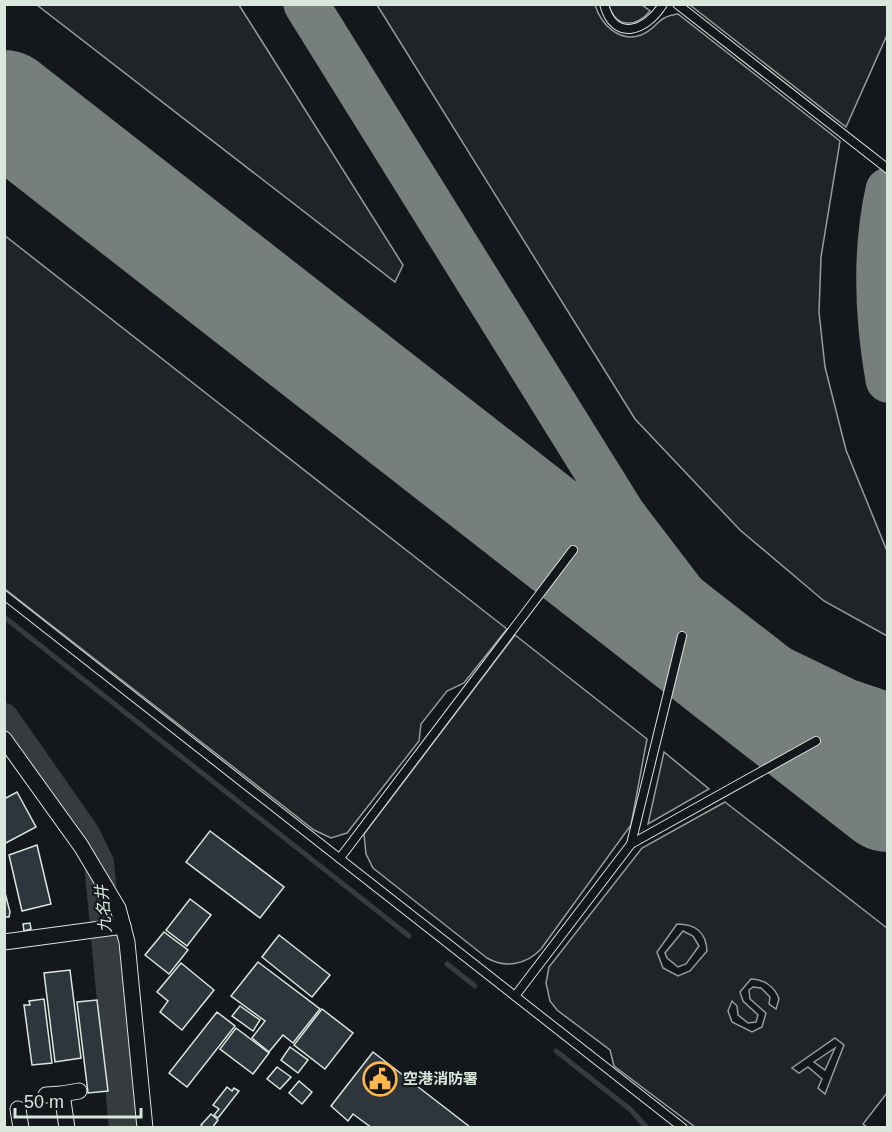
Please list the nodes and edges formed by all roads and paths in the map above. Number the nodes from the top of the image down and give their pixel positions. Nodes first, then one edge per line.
1 (604, 4) edge
2 (663, 4) edge
3 (677, 4) edge
4 (888, 169) edge
5 (573, 550) dead end
6 (4, 595) edge
7 (682, 636) dead end
8 (4, 738) edge
9 (816, 741) dead end
10 (632, 844) junction
11 (340, 858) junction
12 (123, 926) junction
13 (4, 942) edge
14 (515, 996) junction
15 (79, 1091) dead end
16 (62, 1094) junction
17 (46, 1095) dead end
18 (18, 1109) dead end
19 (141, 1127) edge
20 (21, 1128) edge
21 (67, 1128) edge
22 (683, 1128) edge

1 - 2 lane
3 - 4 lane
5 - 11 lane
6 - 11 lane
7 - 10 lane
8 - 12 street
9 - 10 lane
10 - 14 lane
11 - 14 lane
12 - 13 street
12 - 19 street
14 - 22 lane
15 - 16 street
16 - 17 street
16 - 21 street
18 - 20 street

